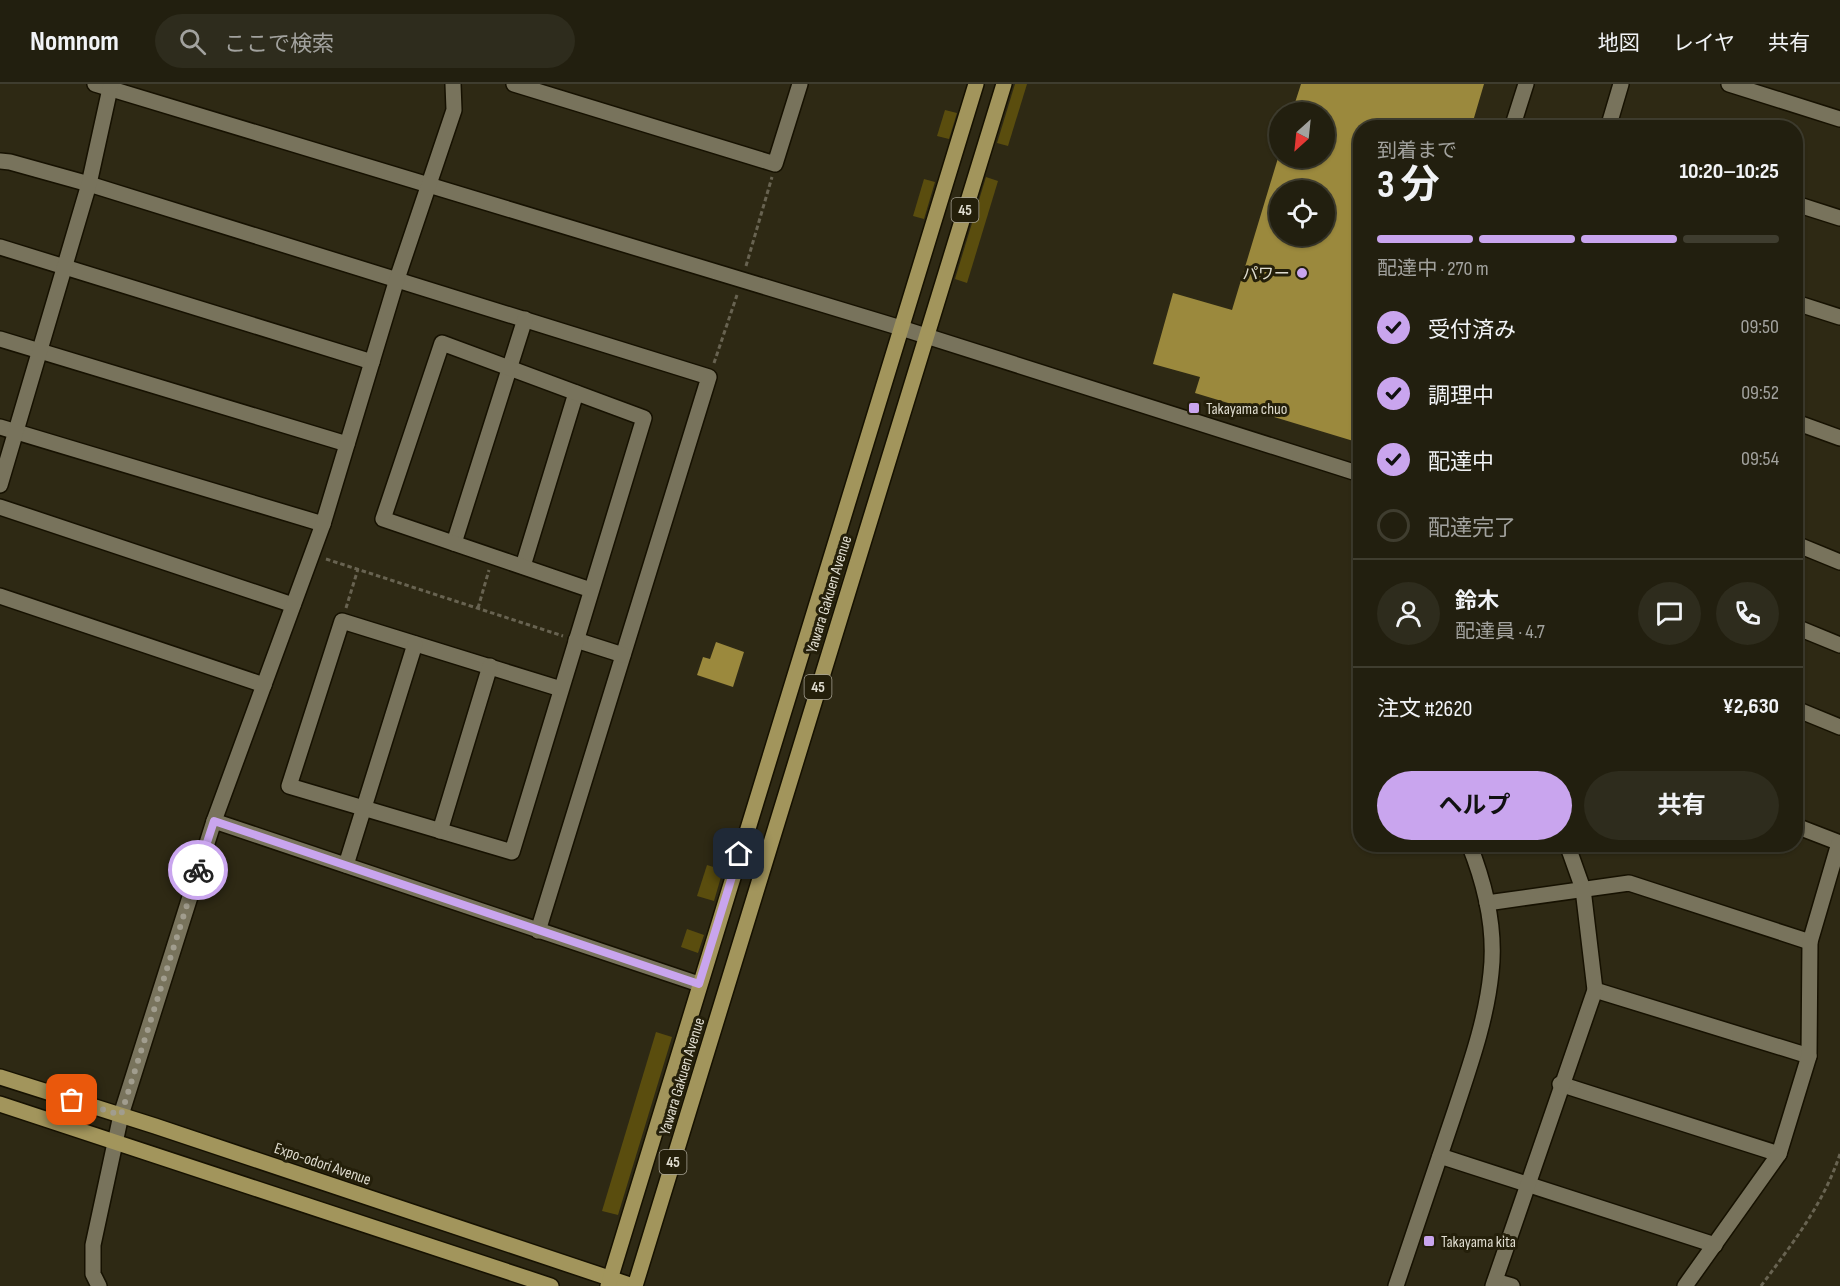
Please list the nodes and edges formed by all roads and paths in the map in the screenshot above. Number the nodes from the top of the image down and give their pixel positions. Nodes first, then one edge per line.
1 (453, 84) edge
2 (514, 84) edge
3 (800, 84) edge
4 (976, 84) edge
5 (1004, 84) edge
6 (1526, 84) edge
7 (1621, 84) edge
8 (1729, 84) edge
9 (105, 85) edge
10 (1840, 119) edge
11 (1515, 120) edge
12 (1610, 120) edge
13 (0, 161) edge
14 (89, 184) junction
15 (427, 185) junction
16 (1803, 206) edge
17 (1840, 218) edge
18 (0, 246) edge
19 (66, 267) junction
20 (397, 279) junction
21 (1803, 305) edge
22 (1840, 316) edge
23 (525, 319) junction
24 (901, 328) junction
25 (926, 336) junction
26 (0, 339) edge
27 (41, 351) junction
28 (372, 362) junction
29 (509, 368) junction
30 (576, 393) junction
31 (1803, 425) edge
32 (0, 427) edge
33 (16, 432) junction
34 (1840, 438) edge
35 (347, 444) junction
36 (1353, 472) edge
37 (0, 486) edge
38 (0, 507) edge
39 (323, 524) junction
40 (454, 543) junction
41 (1803, 547) edge
42 (312, 555) junction
43 (492, 556) junction
44 (1840, 562) edge
45 (523, 566) junction
46 (358, 569) junction
47 (591, 590) junction
48 (0, 596) edge
49 (293, 605) junction
50 (478, 608) junction
51 (342, 621) junction
52 (1803, 630) edge
53 (576, 640) junction
54 (415, 644) junction
55 (1840, 645) edge
56 (623, 655) junction
57 (490, 666) junction
58 (264, 685) junction
59 (561, 689) junction
60 (1803, 712) edge
61 (1840, 727) edge
62 (363, 808) junction
63 (214, 821) junction
64 (1803, 829) edge
65 (440, 831) junction
66 (1840, 843) edge
67 (1471, 852) edge
68 (1570, 852) edge
69 (346, 865) junction
70 (1583, 889) junction
71 (1487, 903) junction
72 (538, 931) junction
73 (1810, 942) junction
74 (699, 984) junction
75 (1595, 990) junction
76 (1809, 1056) junction
77 (0, 1077) edge
78 (1560, 1084) junction
79 (0, 1104) edge
80 (121, 1115) junction
81 (114, 1141) junction
82 (1779, 1154) junction
83 (1840, 1155) edge
84 (1440, 1156) junction
85 (1526, 1185) junction
86 (1715, 1245) junction
87 (609, 1282) edge
88 (1494, 1283) edge
89 (99, 1286) edge
90 (551, 1286) edge
91 (634, 1286) edge
92 (1395, 1286) edge
93 (1512, 1286) edge
94 (1685, 1286) edge
95 (1761, 1286) edge

1 - 15 street
2 - 3 street
4 - 24 main road, Yawara Gakuen Avenue / 45
5 - 25 main road, Yawara Gakuen Avenue / 45
6 - 11 street
7 - 12 street
8 - 10 street
9 - 14 street
9 - 15 street
13 - 14 street
14 - 19 street
14 - 20 street
15 - 20 street
15 - 24 street
16 - 17 street
18 - 19 street
19 - 27 street
19 - 28 street
20 - 23 street
20 - 28 street
21 - 22 street
23 - 29 street
23 - 56 street
24 - 25 street
24 - 74 main road, Yawara Gakuen Avenue / 45
25 - 36 street
25 - 91 main road, Yawara Gakuen Avenue / 45
26 - 27 street
27 - 33 street
27 - 35 street
28 - 35 street
29 - 30 street
29 - 40 street
29 - 40 street
30 - 45 street
30 - 47 street
31 - 34 street
32 - 33 street
33 - 37 street
33 - 39 street
35 - 39 street
38 - 49 street
39 - 42 street
40 - 43 street
41 - 44 street
42 - 46 path
42 - 49 street
43 - 45 street
43 - 50 path
45 - 47 street
46 - 50 path
46 - 51 path
47 - 53 street
48 - 58 street
49 - 58 street
50 - 53 path
51 - 54 street
51 - 62 street
52 - 55 street
53 - 56 street
53 - 59 street
54 - 57 street
54 - 62 street
56 - 72 street
57 - 59 street
57 - 65 street
58 - 63 street
59 - 65 street
60 - 61 street
62 - 65 street
62 - 69 street
63 - 69 street
63 - 80 street
64 - 66 street
66 - 73 street
67 - 71 street
68 - 70 street
69 - 72 street
70 - 71 street
70 - 73 street
70 - 75 street
71 - 84 street
72 - 74 street
73 - 76 street
74 - 87 main road, Yawara Gakuen Avenue / 45
75 - 76 street
75 - 78 street
76 - 82 street
77 - 80 main road, Expo-odori Avenue
78 - 82 street
78 - 85 street
79 - 81 main road
80 - 81 street
80 - 87 main road, Expo-odori Avenue
81 - 89 street
81 - 90 main road
82 - 86 street
83 - 95 path
84 - 85 street
84 - 92 street
85 - 86 street
85 - 88 street
86 - 94 street
87 - 91 main road, Expo-odori Avenue
88 - 93 street

